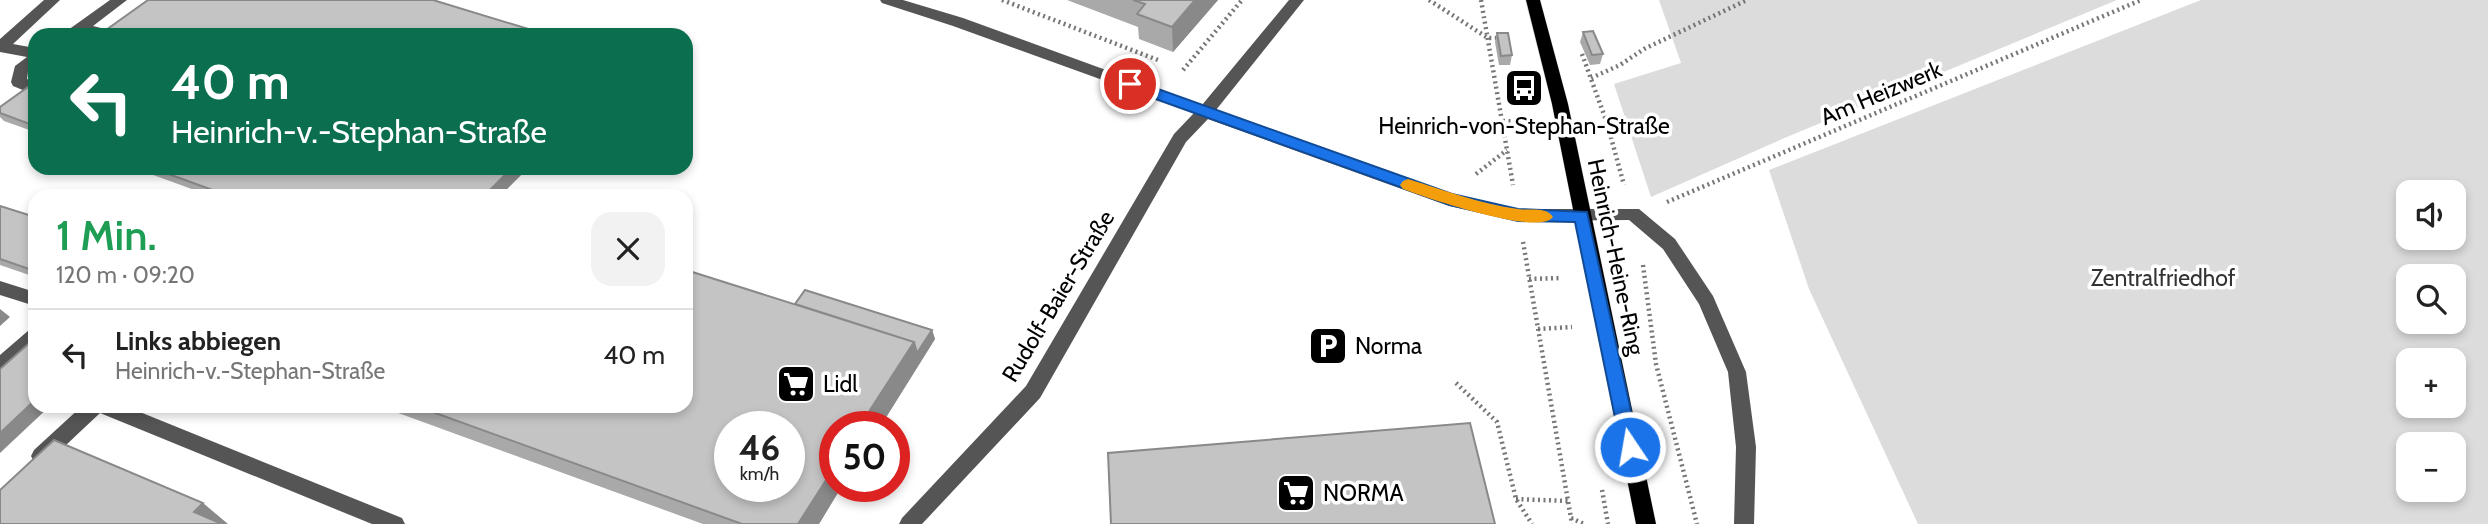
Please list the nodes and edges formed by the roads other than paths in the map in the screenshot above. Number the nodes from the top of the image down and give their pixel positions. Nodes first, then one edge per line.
1 (53, 0) edge
2 (120, 0) edge
3 (887, 0) edge
4 (1297, 0) edge
5 (1533, 0) edge
6 (79, 28) edge
7 (0, 47) edge
8 (28, 52) edge
9 (28, 65) edge
10 (28, 86) edge
11 (1204, 111) junction
12 (1582, 216) junction
13 (0, 288) edge
14 (28, 297) edge
15 (28, 340) edge
16 (0, 366) edge
17 (88, 413) edge
18 (121, 413) edge
19 (29, 468) edge
20 (395, 524) edge
21 (909, 524) edge
22 (1646, 524) edge
23 (1744, 524) edge

1 - 7 street
2 - 6 street
3 - 11 street
4 - 11 street
5 - 12 main road, Heinrich-Heine-Ring
7 - 8 street
9 - 10 street
11 - 12 street
11 - 21 street, Rudolf-Baier-Straße
12 - 22 main road, Heinrich-Heine-Ring
12 - 23 street
13 - 14 street
15 - 16 street
17 - 19 street
18 - 20 street

